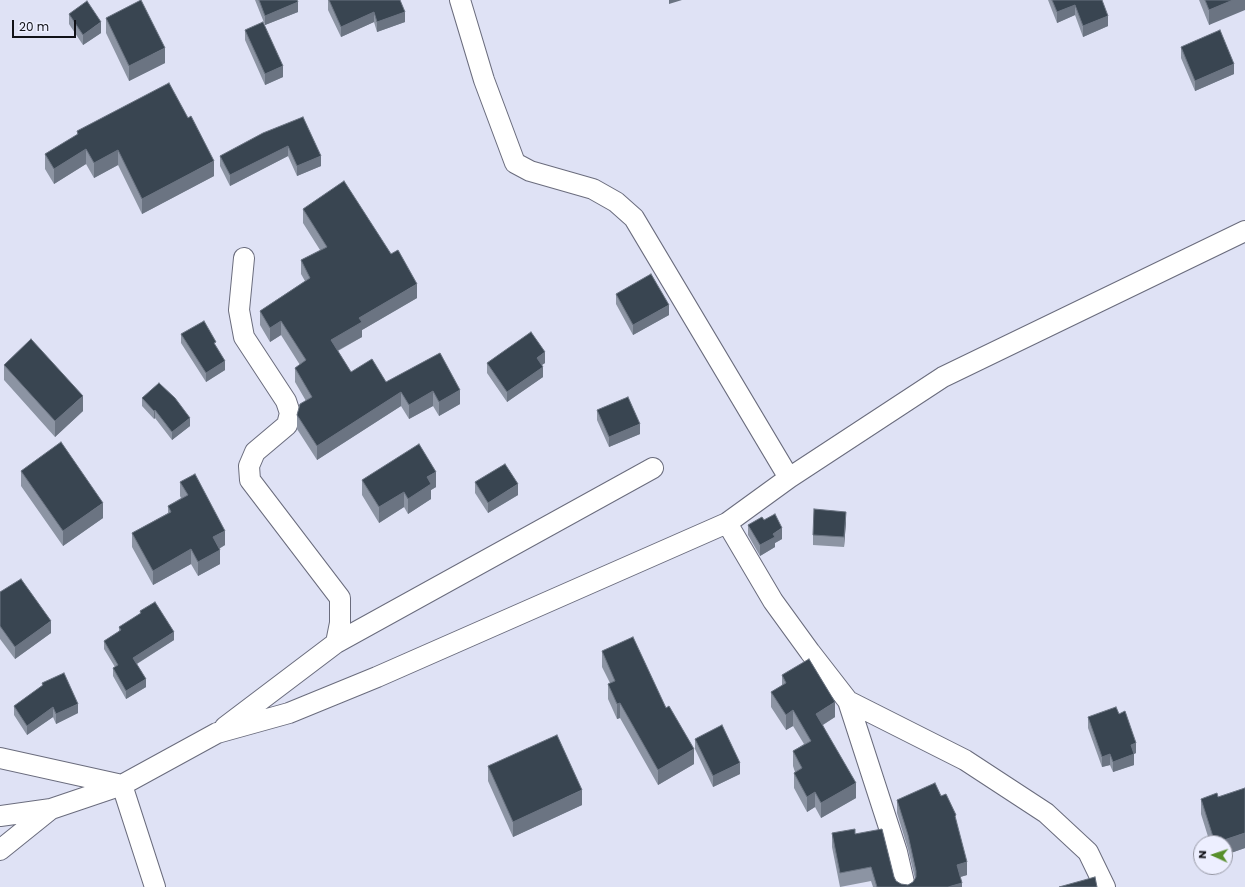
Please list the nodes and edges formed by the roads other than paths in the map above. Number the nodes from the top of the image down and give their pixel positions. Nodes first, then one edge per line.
1 (460, 0) edge
2 (1245, 231) edge
3 (244, 258) dead end
4 (653, 468) dead end
5 (789, 478) junction
6 (727, 523) junction
7 (336, 643) junction
8 (848, 701) junction
9 (217, 733) junction
10 (0, 758) edge
11 (122, 785) junction
12 (51, 809) junction
13 (0, 816) edge
14 (0, 850) edge
15 (155, 887) edge
16 (905, 887) edge
17 (1105, 887) edge

1 - 5 street
2 - 5 street
3 - 7 street
4 - 7 street
5 - 6 street
6 - 8 street
6 - 9 street
7 - 9 street
8 - 16 street
8 - 17 street
9 - 11 street
10 - 11 street
11 - 12 street
11 - 15 street
12 - 13 street
12 - 14 street

